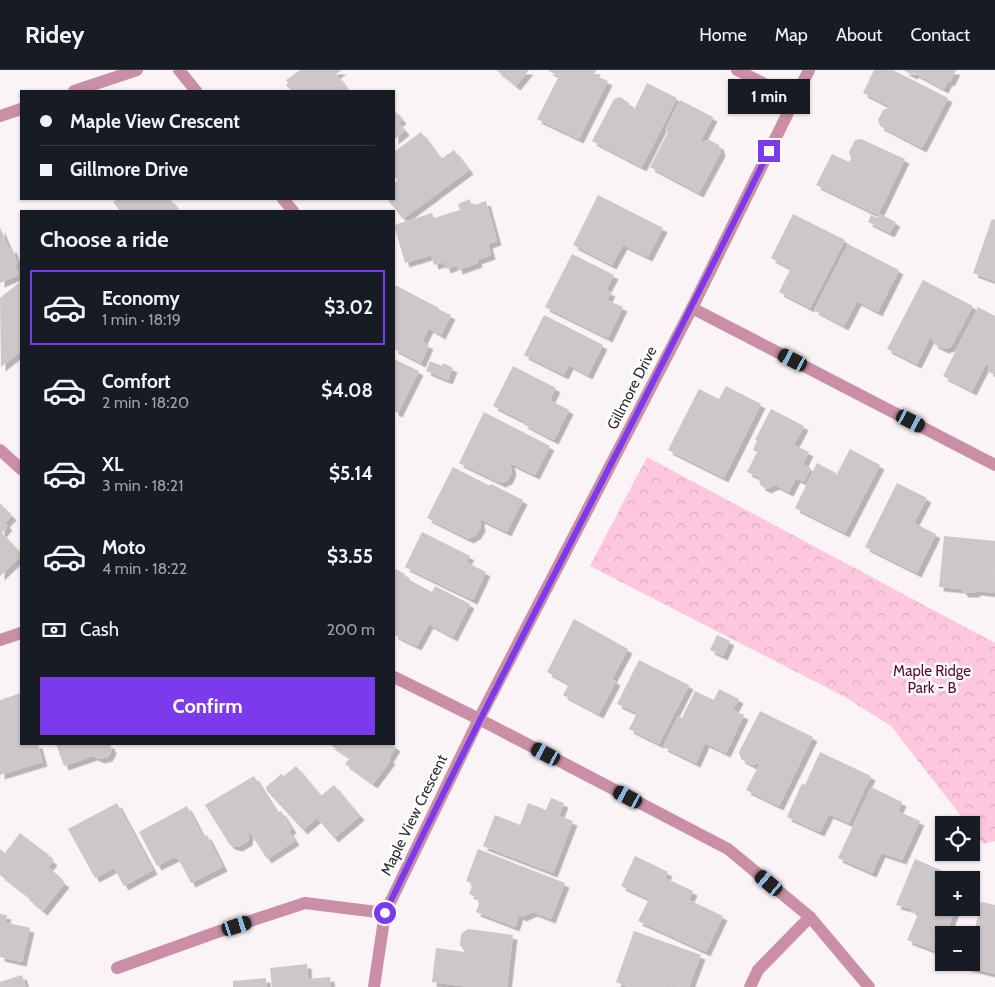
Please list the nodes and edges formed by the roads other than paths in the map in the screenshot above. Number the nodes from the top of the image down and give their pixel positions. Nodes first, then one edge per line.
1 (137, 70) edge
2 (179, 70) edge
3 (737, 70) edge
4 (809, 70) edge
5 (77, 90) edge
6 (195, 90) edge
7 (794, 99) junction
8 (20, 109) edge
9 (0, 116) edge
10 (284, 200) edge
11 (292, 210) edge
12 (692, 308) junction
13 (0, 450) edge
14 (995, 465) edge
15 (20, 468) edge
16 (20, 633) edge
17 (0, 640) edge
18 (395, 677) edge
19 (479, 719) junction
20 (385, 913) junction
21 (810, 917) junction
22 (117, 968) dead end
23 (374, 987) edge
24 (750, 987) edge
25 (869, 987) edge

1 - 5 street
2 - 6 street
3 - 7 street
4 - 7 street, Gillmore Drive
7 - 12 street, Gillmore Drive
8 - 9 street
10 - 11 street
12 - 14 street
12 - 19 street, Gillmore Drive
13 - 15 street
16 - 17 street
18 - 19 street
19 - 20 street, Maple View Crescent
19 - 21 street
20 - 22 street
20 - 23 street, Maple View Crescent
21 - 24 street
21 - 25 street

